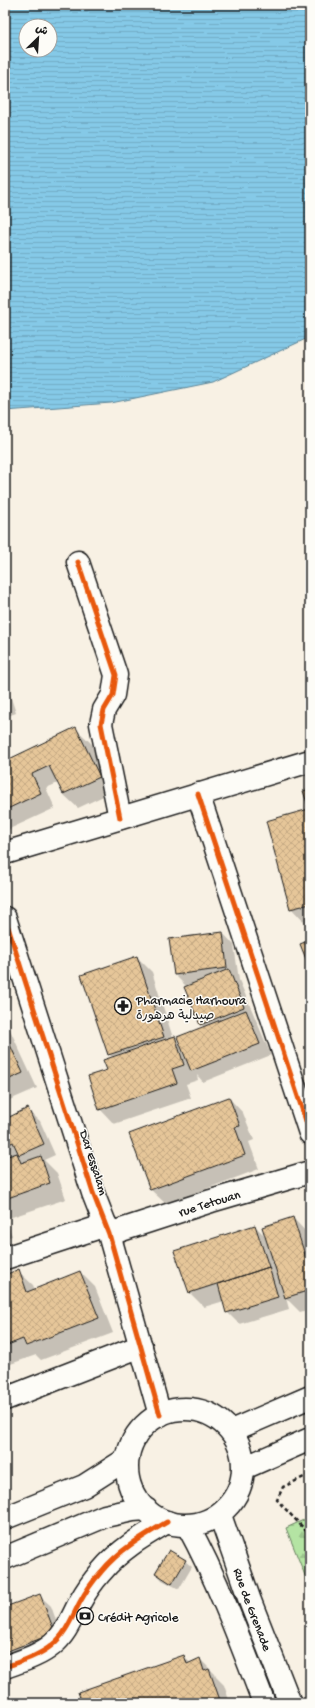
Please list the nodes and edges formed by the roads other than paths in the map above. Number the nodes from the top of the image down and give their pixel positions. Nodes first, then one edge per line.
1 (78, 562) dead end
2 (310, 761) edge
3 (198, 794) junction
4 (120, 818) junction
5 (5, 853) edge
6 (5, 918) edge
7 (310, 1133) edge
8 (310, 1172) edge
9 (107, 1229) junction
10 (5, 1258) edge
11 (141, 1346) junction
12 (310, 1397) edge
13 (5, 1399) edge
14 (160, 1415) junction
15 (231, 1431) junction
16 (310, 1439) edge
17 (128, 1458) junction
18 (244, 1468) junction
19 (146, 1509) junction
20 (220, 1515) junction
21 (5, 1518) edge
22 (167, 1522) junction
23 (188, 1526) junction
24 (5, 1558) edge
25 (5, 1667) edge
26 (264, 1703) edge
27 (290, 1703) edge

1 - 4 street
2 - 3 street
3 - 4 street
3 - 7 street
4 - 5 street
6 - 9 street, Dar Essalam
8 - 9 street, rue Tetouan
9 - 10 street, rue Tetouan
9 - 11 street, Dar Essalam
11 - 13 street
11 - 14 street, Dar Essalam
12 - 15 street
14 - 15 street
14 - 17 street
15 - 18 street
16 - 18 street
17 - 19 street
17 - 21 street
18 - 20 street
19 - 22 street
19 - 24 street
20 - 23 street
20 - 27 street, Rue de Grenade
22 - 23 street
22 - 25 street
23 - 26 street, Rue de Grenade

